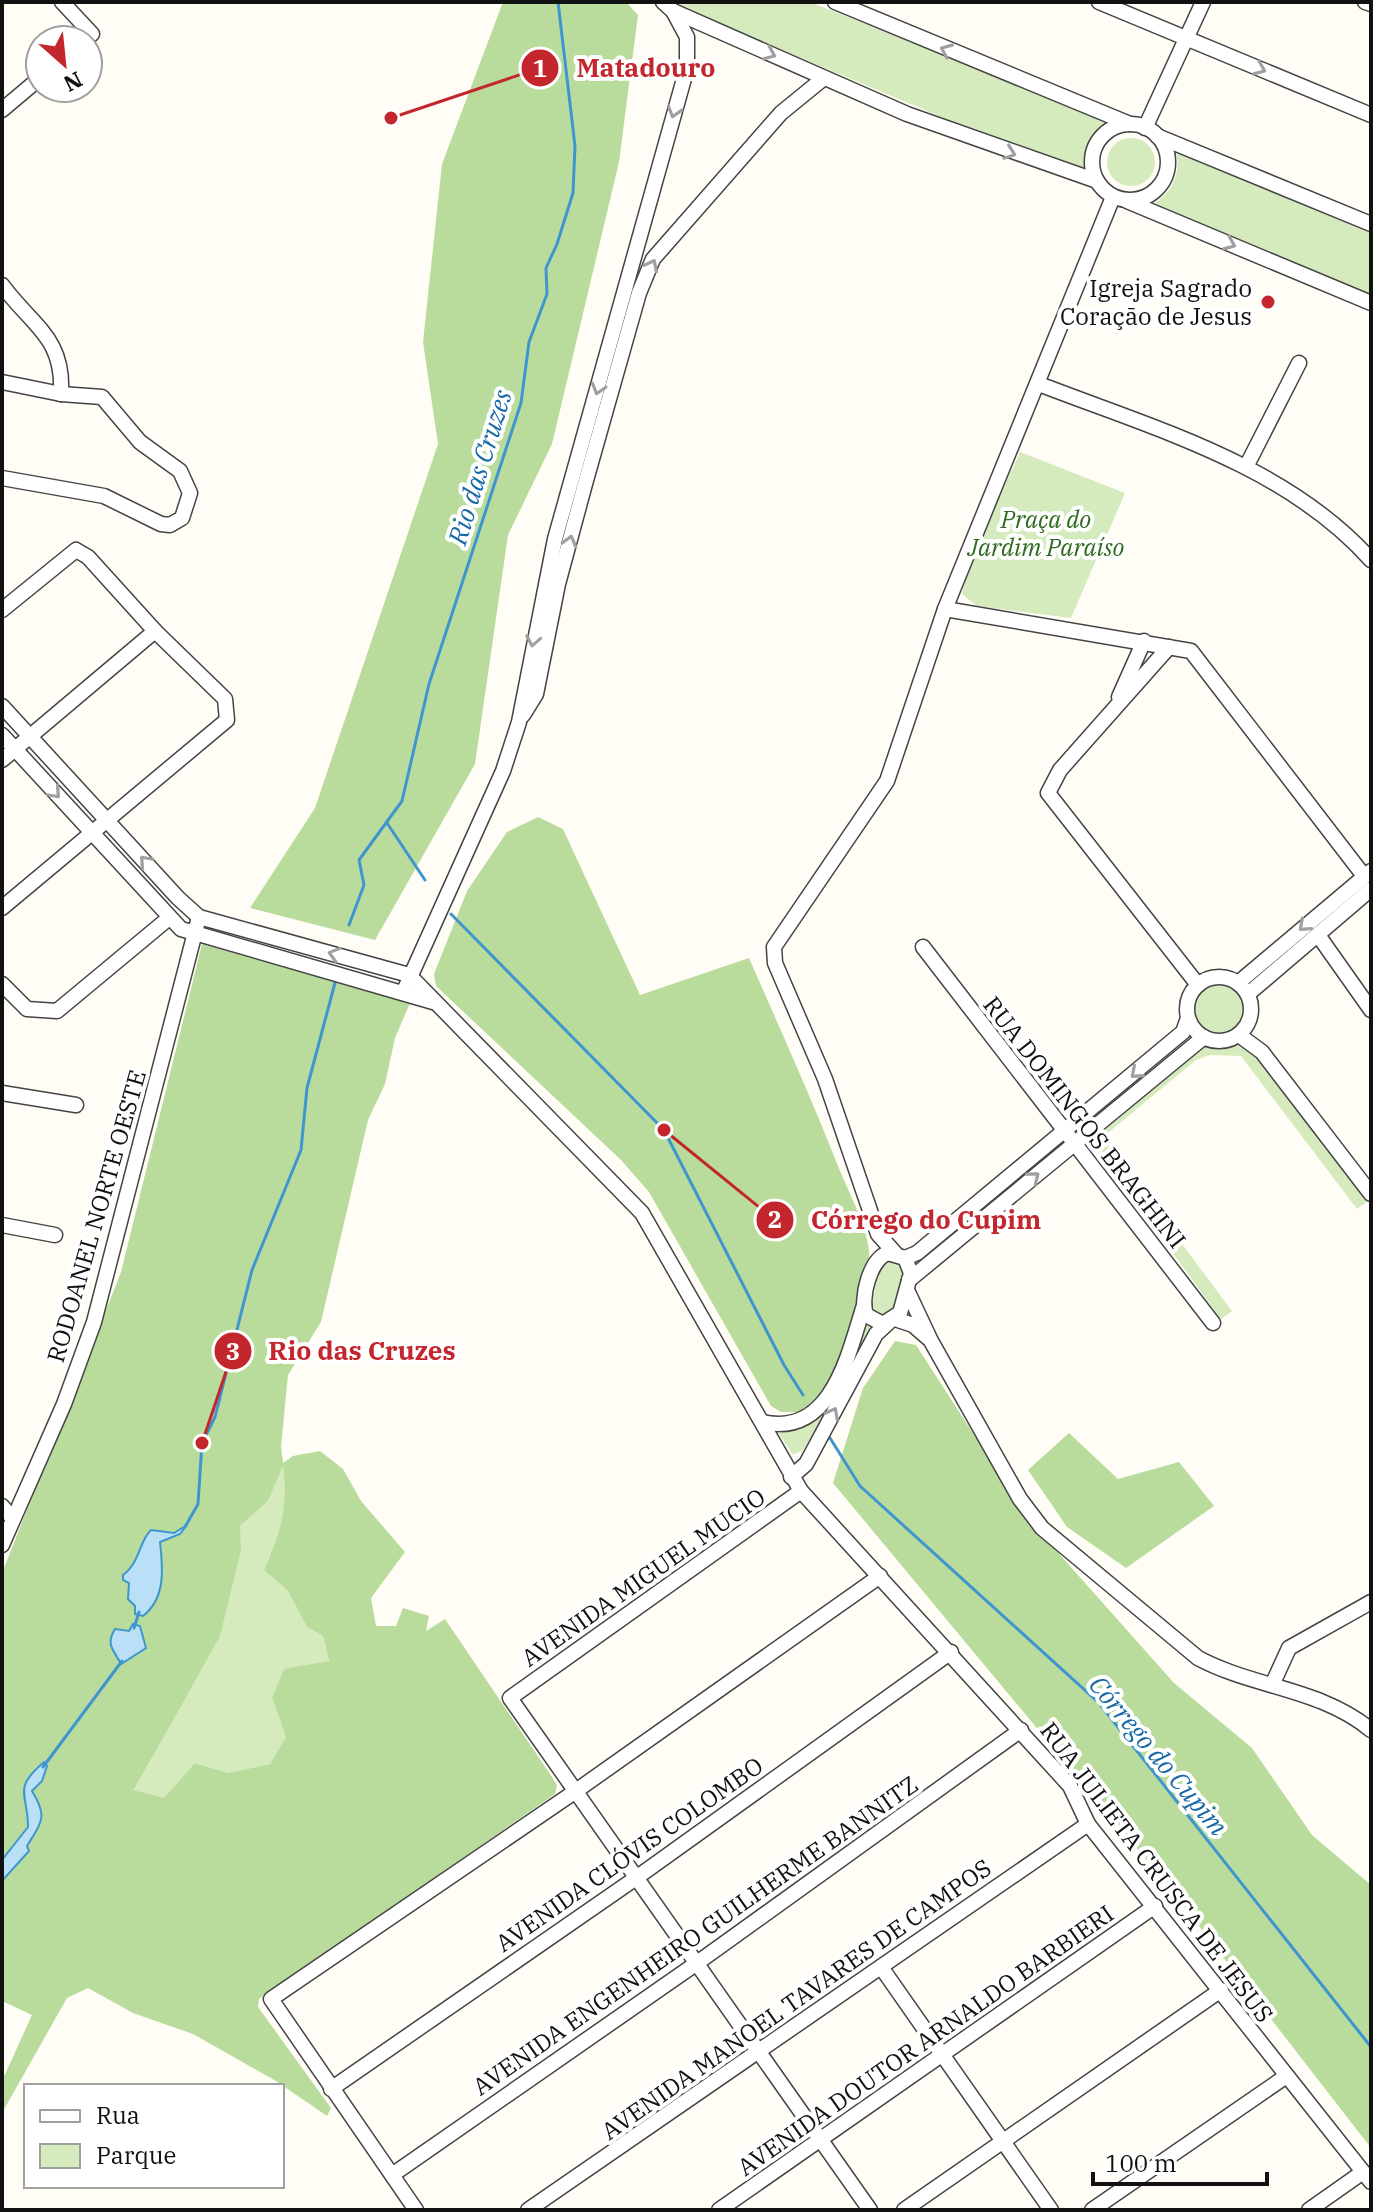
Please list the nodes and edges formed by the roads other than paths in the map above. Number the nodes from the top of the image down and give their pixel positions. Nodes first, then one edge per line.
1 (62, 2) edge
2 (835, 2) edge
3 (1099, 2) edge
4 (1203, 2) edge
5 (1365, 2) edge
6 (1371, 4) edge
7 (668, 6) edge
8 (78, 24) edge
9 (1188, 39) junction
10 (824, 78) junction
11 (24, 91) edge
12 (2, 110) edge
13 (1371, 115) edge
14 (1130, 124) junction
15 (1151, 132) junction
16 (1097, 181) junction
17 (1120, 199) junction
18 (1371, 224) edge
19 (2, 285) edge
20 (1371, 303) edge
21 (1299, 363) dead end
22 (2, 382) edge
23 (1039, 384) junction
24 (61, 394) junction
25 (1246, 467) junction
26 (2, 478) edge
27 (1371, 560) edge
28 (945, 609) junction
29 (2, 610) edge
30 (155, 631) junction
31 (1144, 641) junction
32 (1169, 647) junction
33 (2, 706) edge
34 (1111, 712) junction
35 (519, 722) junction
36 (2, 735) edge
37 (30, 737) junction
38 (15, 749) junction
39 (2, 760) edge
40 (109, 821) junction
41 (92, 834) junction
42 (1369, 879) edge
43 (2, 908) edge
44 (199, 917) junction
45 (169, 918) junction
46 (194, 934) junction
47 (1318, 935) junction
48 (923, 947) dead end
49 (409, 975) junction
50 (2, 984) edge
51 (1198, 985) junction
52 (1243, 988) junction
53 (403, 993) junction
54 (433, 1002) junction
55 (1371, 1010) edge
56 (1188, 1018) junction
57 (1239, 1035) junction
58 (1204, 1037) junction
59 (2, 1093) edge
60 (76, 1105) dead end
61 (1065, 1131) junction
62 (1075, 1145) junction
63 (1371, 1194) edge
64 (2, 1225) edge
65 (878, 1234) junction
66 (55, 1235) dead end
67 (900, 1256) junction
68 (873, 1265) junction
69 (908, 1285) junction
70 (864, 1305) junction
71 (892, 1320) junction
72 (1213, 1323) dead end
73 (931, 1341) junction
74 (762, 1422) junction
75 (791, 1477) junction
76 (801, 1491) junction
77 (2, 1506) edge
78 (13, 1519) junction
79 (2, 1545) edge
80 (880, 1576) junction
81 (1371, 1602) edge
82 (951, 1652) junction
83 (1273, 1683) junction
84 (1021, 1730) junction
85 (1371, 1730) edge
86 (573, 1793) junction
87 (1088, 1824) junction
88 (636, 1878) junction
89 (1155, 1906) junction
90 (697, 1963) junction
91 (881, 1967) junction
92 (1221, 1990) junction
93 (759, 2053) junction
94 (942, 2054) junction
95 (1285, 2077) junction
96 (331, 2089) junction
97 (820, 2141) junction
98 (1003, 2141) junction
99 (392, 2175) junction
100 (1367, 2177) edge
101 (416, 2210) edge
102 (528, 2210) edge
103 (719, 2210) edge
104 (870, 2210) edge
105 (904, 2210) edge
106 (1051, 2210) edge
107 (1092, 2210) edge
108 (1309, 2210) edge

1 - 8 street
14 -> 2 street
3 - 9 street
4 - 9 street
5 - 6 street
7 -> 10 street
7 -> 35 street
9 -> 13 street
9 - 15 street
10 -> 16 street
35 -> 10 street
11 - 12 street
14 - 15 street
14 - 16 street
15 - 17 street
15 - 18 street
16 - 17 street
17 -> 20 street
17 - 23 street
19 - 24 street
21 - 25 street
22 - 24 street
23 - 25 street
23 - 28 street
24 - 26 street
25 - 27 street
28 - 31 street
28 - 65 street
29 - 30 street
30 - 37 street
30 - 40 street
31 - 32 street
31 - 34 street
32 - 34 street
32 - 42 street
33 - 37 street
34 - 51 street
35 - 49 street
36 - 38 street
37 - 38 street
37 - 40 street
38 - 39 street
38 -> 41 street
40 - 41 street
44 -> 40 street
41 - 43 street
41 - 45 street
42 - 47 street
42 -> 52 street
44 - 46 street, RODOANEL NORTE OESTE
49 -> 44 street
45 - 46 street
45 - 50 street
46 - 53 street
46 - 78 street, RODOANEL NORTE OESTE
47 - 52 street
47 - 55 street
48 - 61 street, RUA DOMINGOS BRAGHINI
49 - 53 street
49 - 54 street, RUA JULIETA CRUSCA DE JESUS
51 - 52 street
51 - 56 street
52 - 57 street
53 - 54 street
54 - 74 street, RUA JULIETA CRUSCA DE JESUS
56 - 58 street
56 -> 61 street
57 - 58 street
57 - 63 street
58 - 62 street
59 - 60 street
61 - 62 street, RUA DOMINGOS BRAGHINI
61 - 67 street
69 -> 62 street
62 - 72 street, RUA DOMINGOS BRAGHINI
64 - 66 street
65 - 67 street
65 - 68 street
67 - 68 street
67 - 69 street
68 - 70 street
69 - 71 street
69 - 73 street
70 - 71 street
70 - 74 street
71 - 73 street
75 -> 71 street
73 - 83 street
74 - 75 street, RUA JULIETA CRUSCA DE JESUS
75 - 76 street, RUA JULIETA CRUSCA DE JESUS
76 - 80 street, RUA JULIETA CRUSCA DE JESUS
76 - 86 street, AVENIDA MIGUEL MUCIO
77 - 78 street
78 - 79 street, RODOANEL NORTE OESTE
80 - 82 street, RUA JULIETA CRUSCA DE JESUS
80 - 86 street
81 - 83 street
82 - 84 street, RUA JULIETA CRUSCA DE JESUS
82 - 88 street, AVENIDA CLÓVIS COLOMBO
83 - 85 street
84 - 87 street, RUA JULIETA CRUSCA DE JESUS
84 - 90 street, AVENIDA ENGENHEIRO GUILHERME BANNITZ
86 - 88 street
86 - 96 street
87 - 89 street, RUA JULIETA CRUSCA DE JESUS
87 - 91 street, AVENIDA MANOEL TAVARES DE CAMPOS
88 - 90 street
88 - 96 street, AVENIDA CLÓVIS COLOMBO
89 - 92 street, RUA JULIETA CRUSCA DE JESUS
89 - 94 street, AVENIDA DOUTOR ARNALDO BARBIERI
90 - 93 street
90 - 99 street, AVENIDA ENGENHEIRO GUILHERME BANNITZ
91 - 93 street, AVENIDA MANOEL TAVARES DE CAMPOS
91 - 94 street
92 - 95 street, RUA JULIETA CRUSCA DE JESUS
92 - 98 street
93 - 97 street
93 - 102 street, AVENIDA MANOEL TAVARES DE CAMPOS
94 - 97 street, AVENIDA DOUTOR ARNALDO BARBIERI
94 - 98 street
95 - 100 street, RUA JULIETA CRUSCA DE JESUS
95 - 107 street
96 - 99 street
97 - 103 street, AVENIDA DOUTOR ARNALDO BARBIERI
97 - 104 street
98 - 105 street
98 - 106 street
99 - 101 street
100 - 108 street

